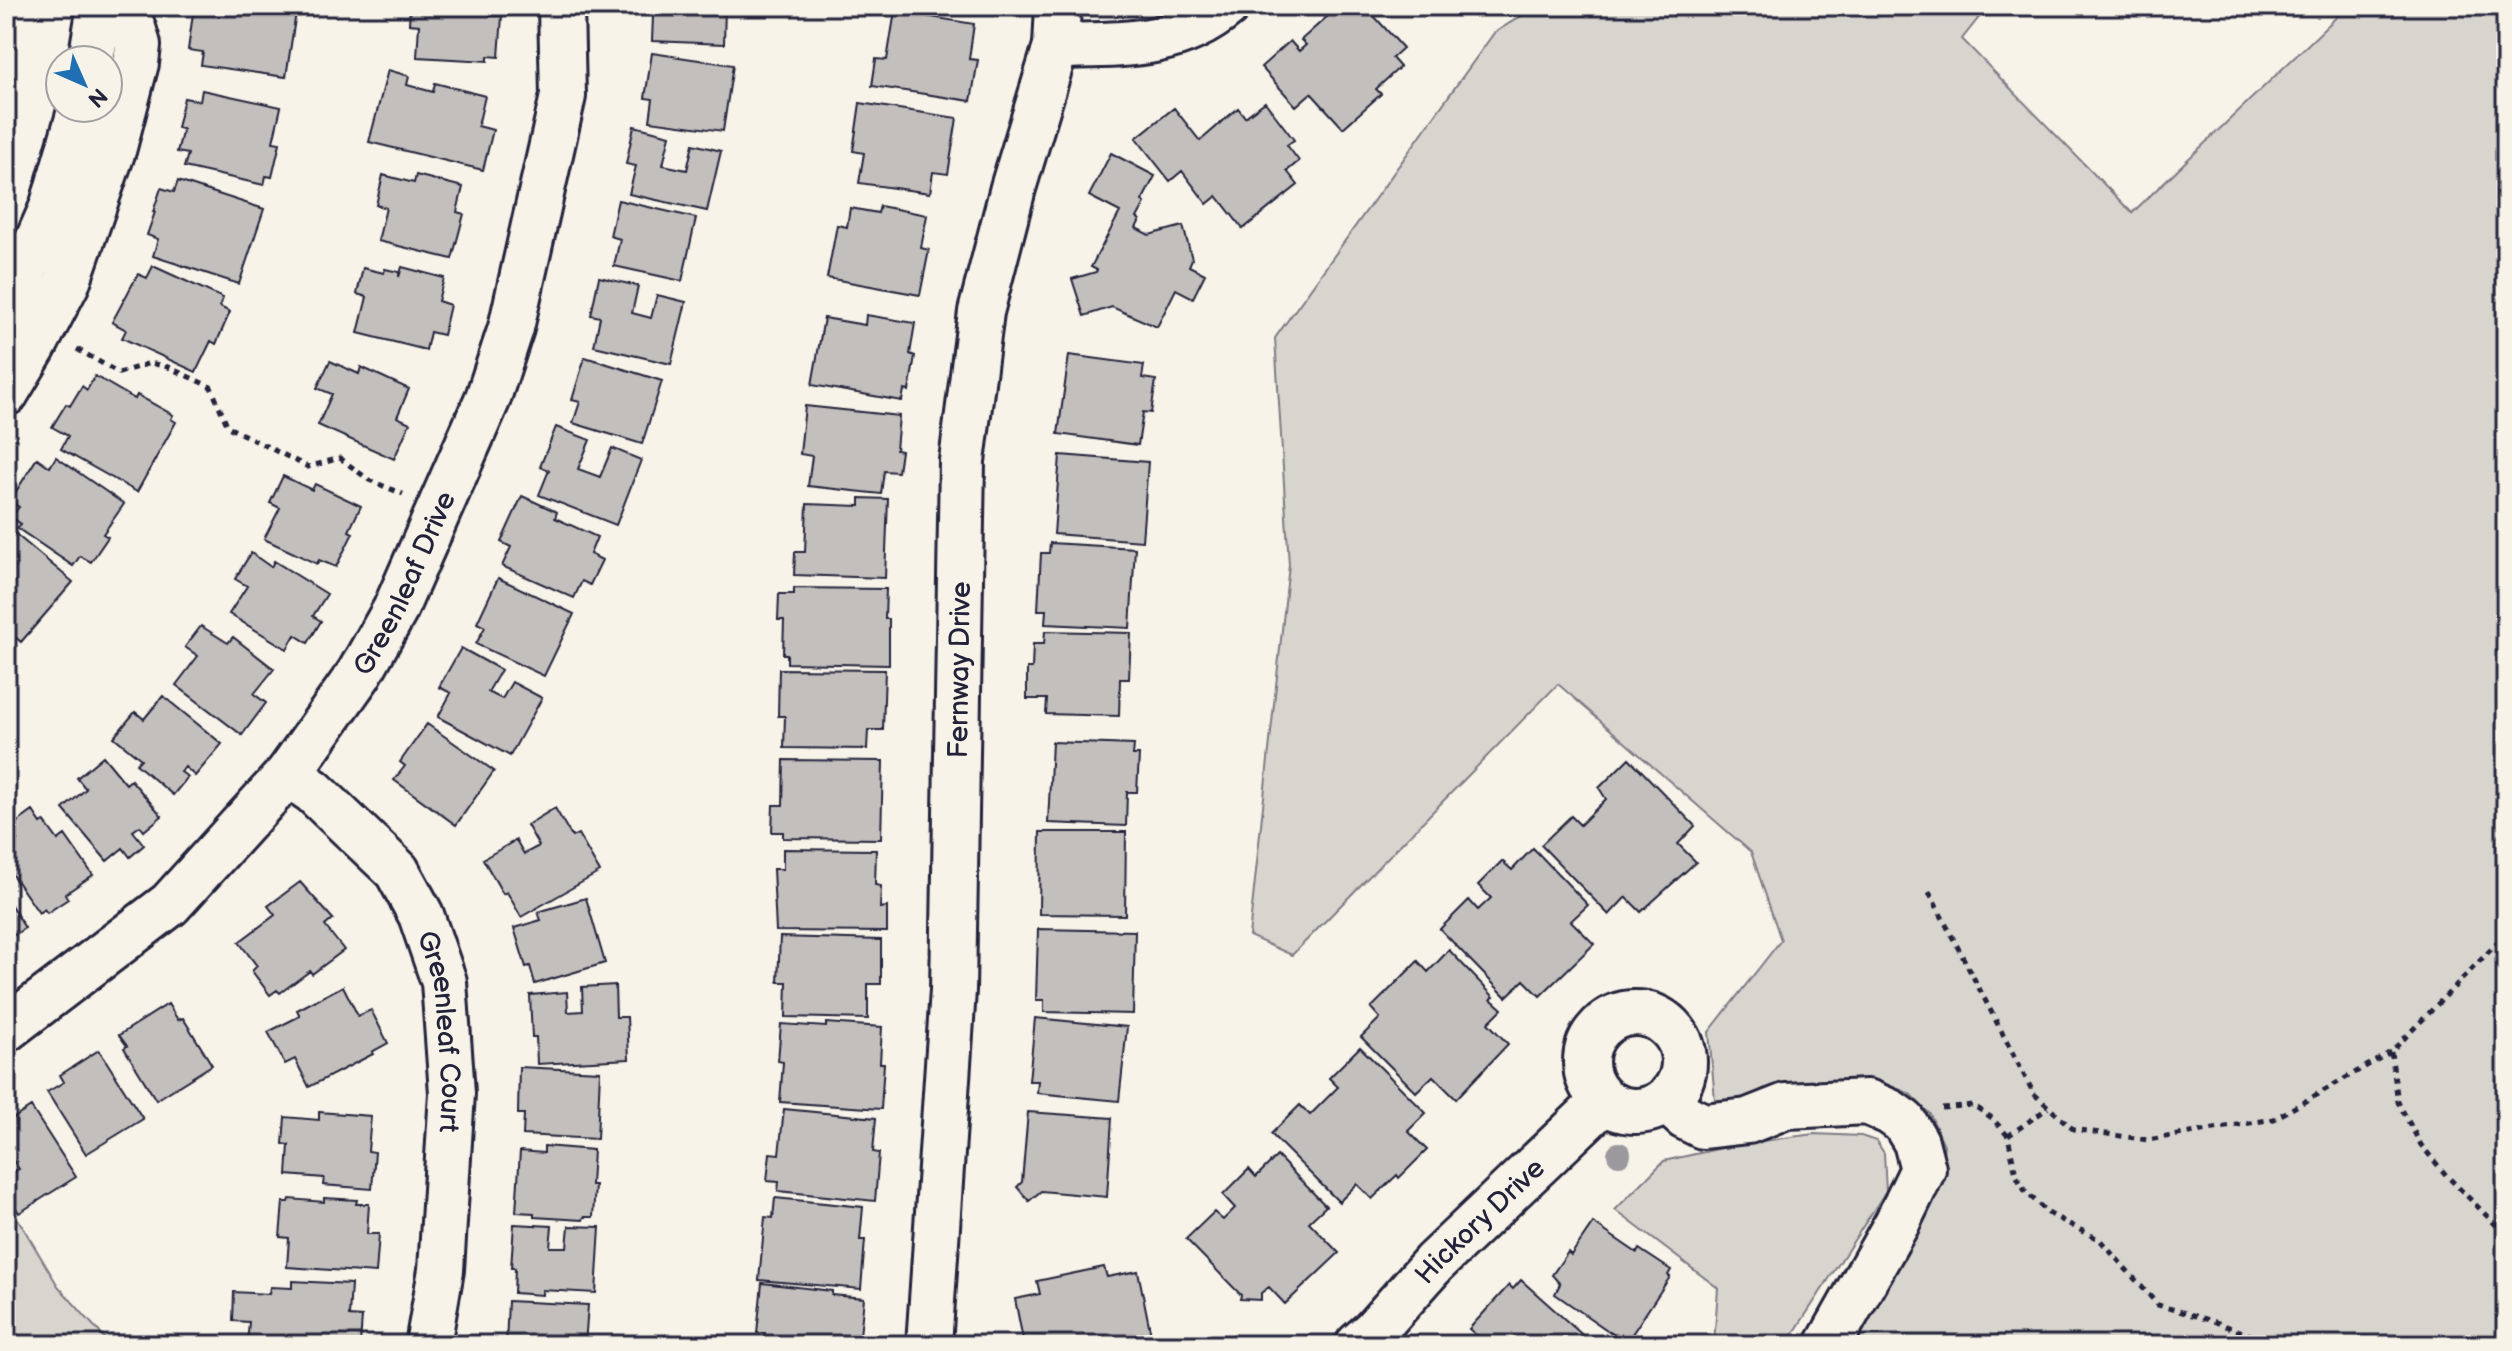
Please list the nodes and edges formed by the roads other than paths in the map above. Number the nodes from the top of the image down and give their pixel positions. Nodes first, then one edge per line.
1 (100, 6) edge
2 (115, 6) edge
3 (561, 6) edge
4 (1227, 6) edge
5 (1057, 26) edge
6 (94, 44) edge
7 (76, 124) edge
8 (6, 313) edge
9 (6, 393) edge
10 (288, 774) junction
11 (6, 1029) edge
12 (1604, 1101) junction
13 (1667, 1101) junction
14 (428, 1345) edge
15 (929, 1345) edge
16 (1358, 1345) edge
17 (1828, 1345) edge

1 - 6 street
2 - 9 street
3 - 10 street, Greenleaf Drive
4 - 5 street
5 - 15 street, Fernway Drive
7 - 8 street
10 - 11 street, Greenleaf Drive
10 - 14 street, Greenleaf Court
12 - 13 street
12 - 13 street
12 - 16 street, Hickory Drive
13 - 17 street

